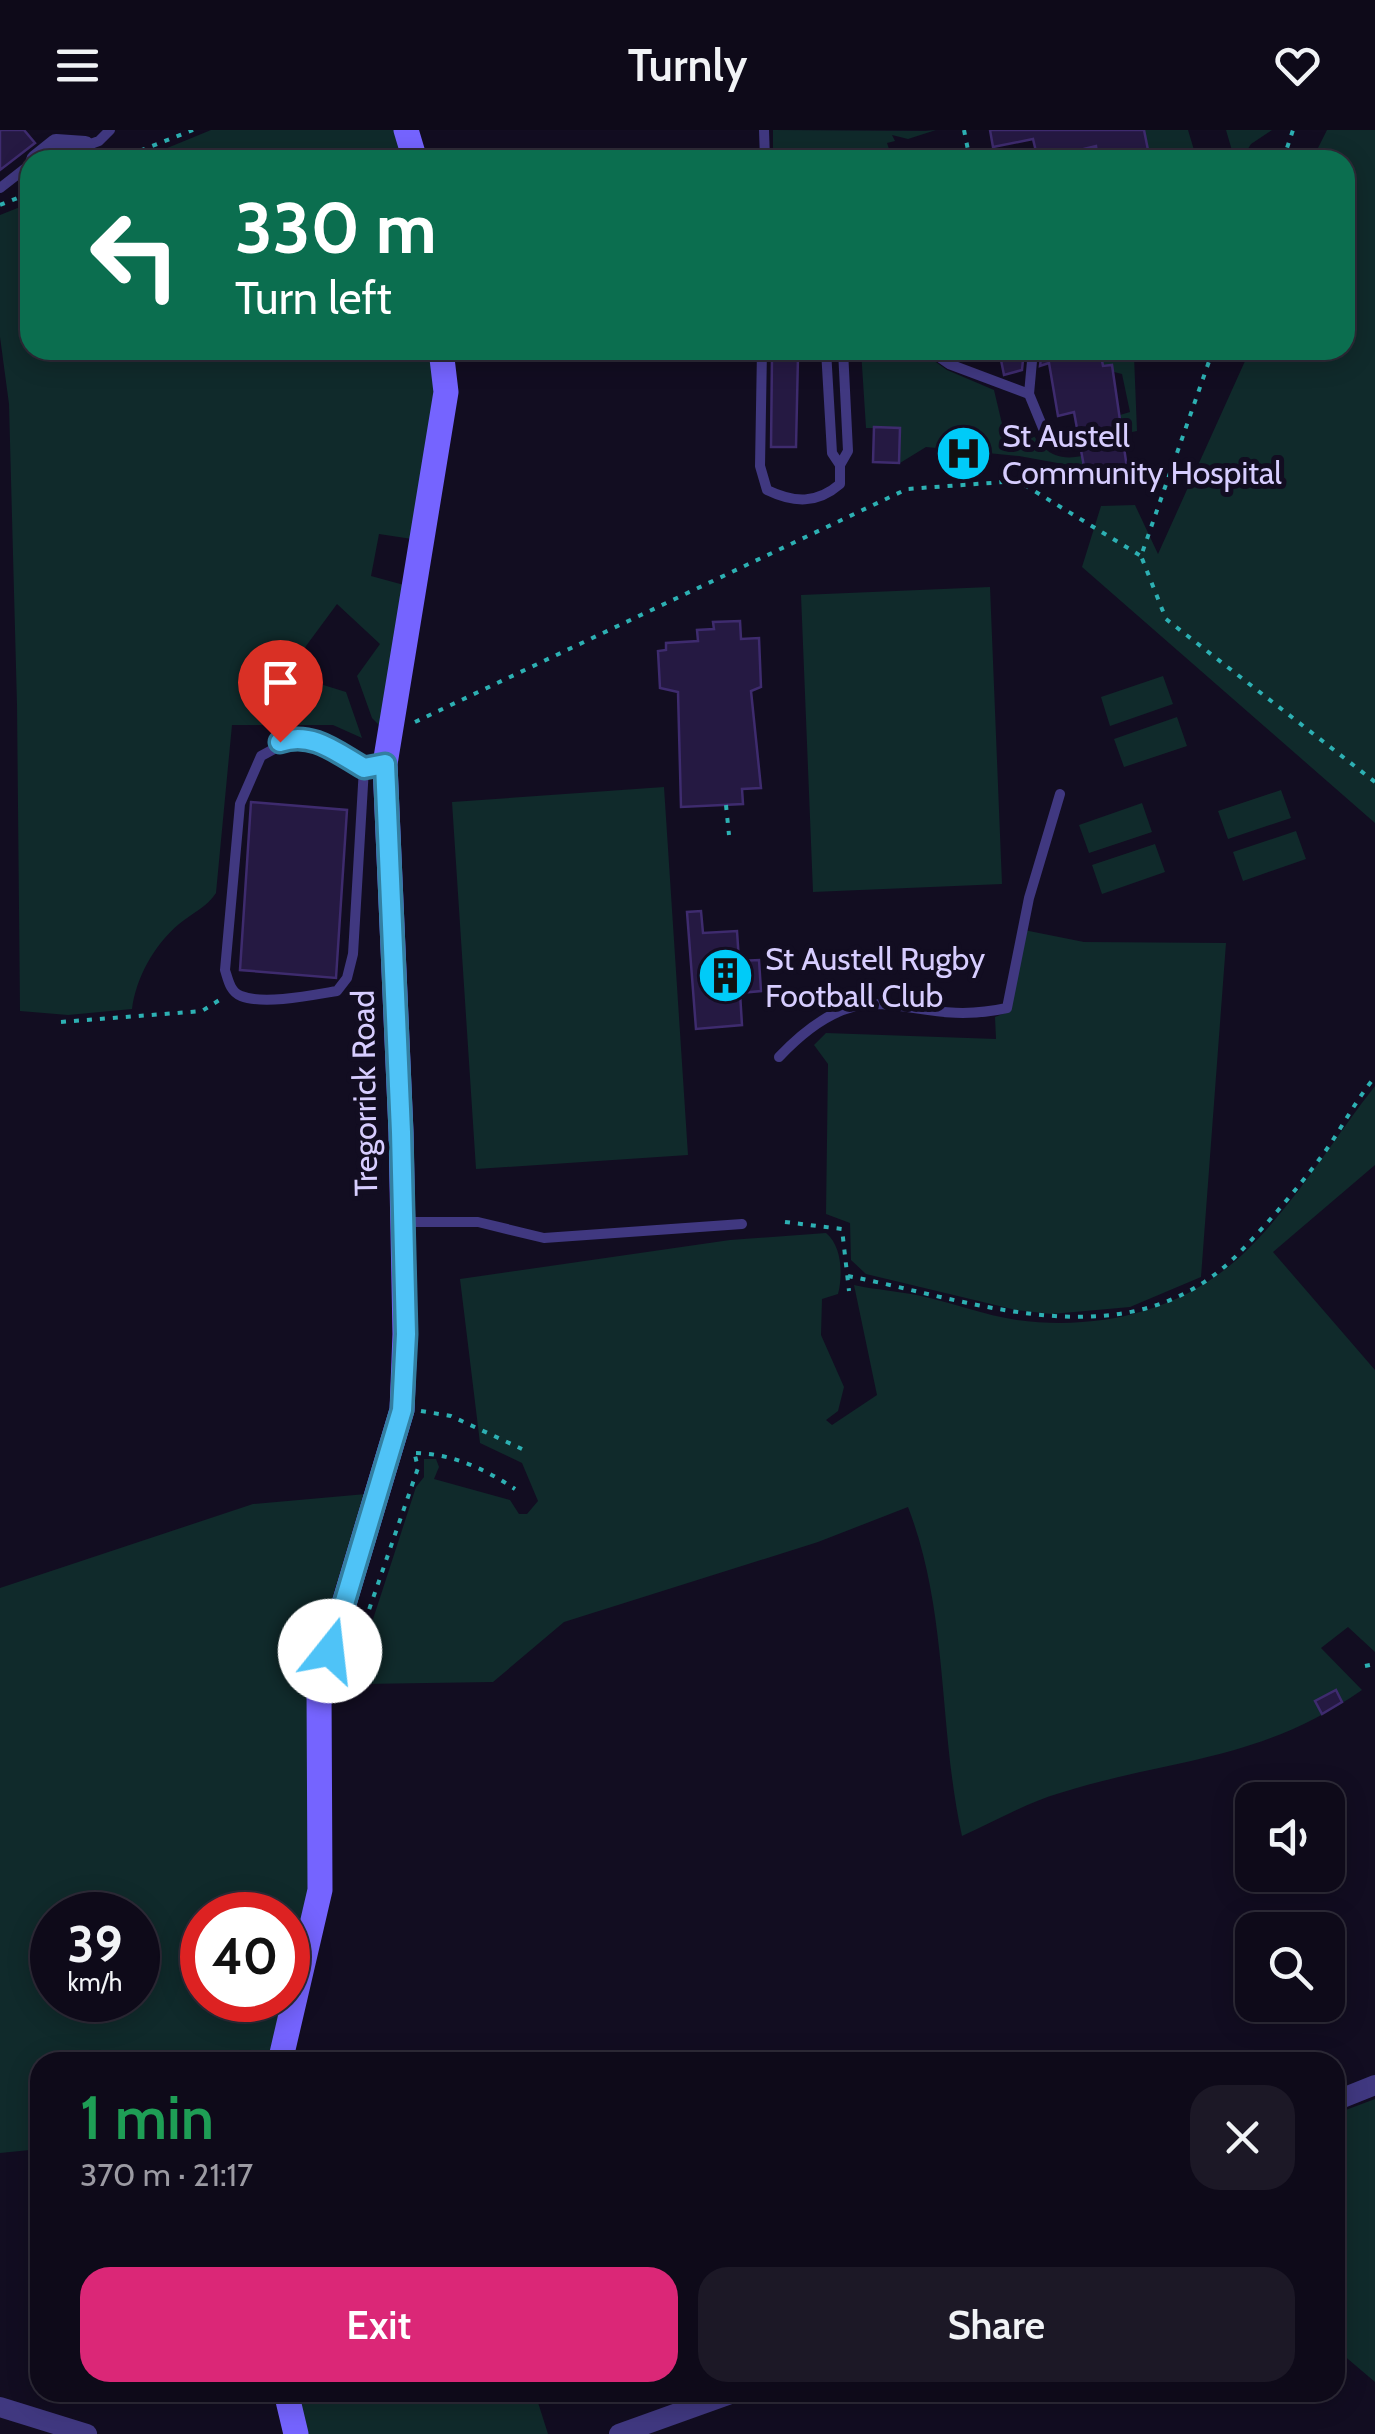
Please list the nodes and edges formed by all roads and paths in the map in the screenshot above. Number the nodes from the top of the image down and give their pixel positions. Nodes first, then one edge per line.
1 (110, 130) edge
2 (193, 130) edge
3 (184, 132) edge
4 (51, 137) edge
5 (85, 146) joint
6 (140, 150) edge
7 (20, 173) edge
8 (0, 188) edge
9 (442, 360) edge
10 (762, 360) edge
11 (827, 360) edge
12 (843, 360) edge
13 (944, 360) edge
14 (1032, 360) edge
15 (1210, 360) edge
16 (1029, 394) junction
17 (1060, 443) dead end
18 (840, 465) junction
19 (1141, 556) junction
20 (390, 733) junction
21 (374, 766) junction
22 (1375, 782) edge
23 (1060, 794) dead end
24 (726, 804) dead end
25 (729, 835) dead end
26 (231, 988) junction
27 (62, 1022) dead end
28 (779, 1056) dead end
29 (1375, 1077) edge
30 (400, 1222) junction
31 (785, 1222) dead end
32 (742, 1224) dead end
33 (848, 1276) junction
34 (850, 1291) dead end
35 (402, 1410) junction
36 (394, 1436) junction
37 (522, 1449) dead end
38 (416, 1453) junction
39 (515, 1489) dead end
40 (1375, 1664) edge
41 (1365, 1666) dead end
42 (352, 1685) dead end
43 (282, 2052) edge
44 (1375, 2085) edge
45 (1345, 2097) edge
46 (288, 2402) edge
47 (708, 2402) edge
48 (0, 2408) edge
49 (87, 2434) edge
50 (296, 2434) edge
51 (619, 2434) edge

1 - 5 lane
2 - 3 path
3 - 6 path
4 - 5 street
7 - 8 lane
9 - 20 street, Tregorrick Road
10 - 18 lane
11 - 18 lane
12 - 18 lane
13 - 16 lane
14 - 16 lane
15 - 19 path
16 - 17 lane
19 - 20 path
19 - 22 path
20 - 21 street, Tregorrick Road
21 - 26 lane
21 - 26 lane
21 - 30 street, Tregorrick Road
23 - 28 lane
24 - 25 path
26 - 27 path
29 - 33 path
30 - 32 lane
30 - 35 street, Tregorrick Road
31 - 33 path
33 - 34 path
35 - 36 street, Tregorrick Road
35 - 37 path
36 - 38 path
36 - 43 street, Tregorrick Road
38 - 39 path
38 - 42 path
40 - 41 path
44 - 45 street
46 - 50 street
47 - 51 street
48 - 49 street

